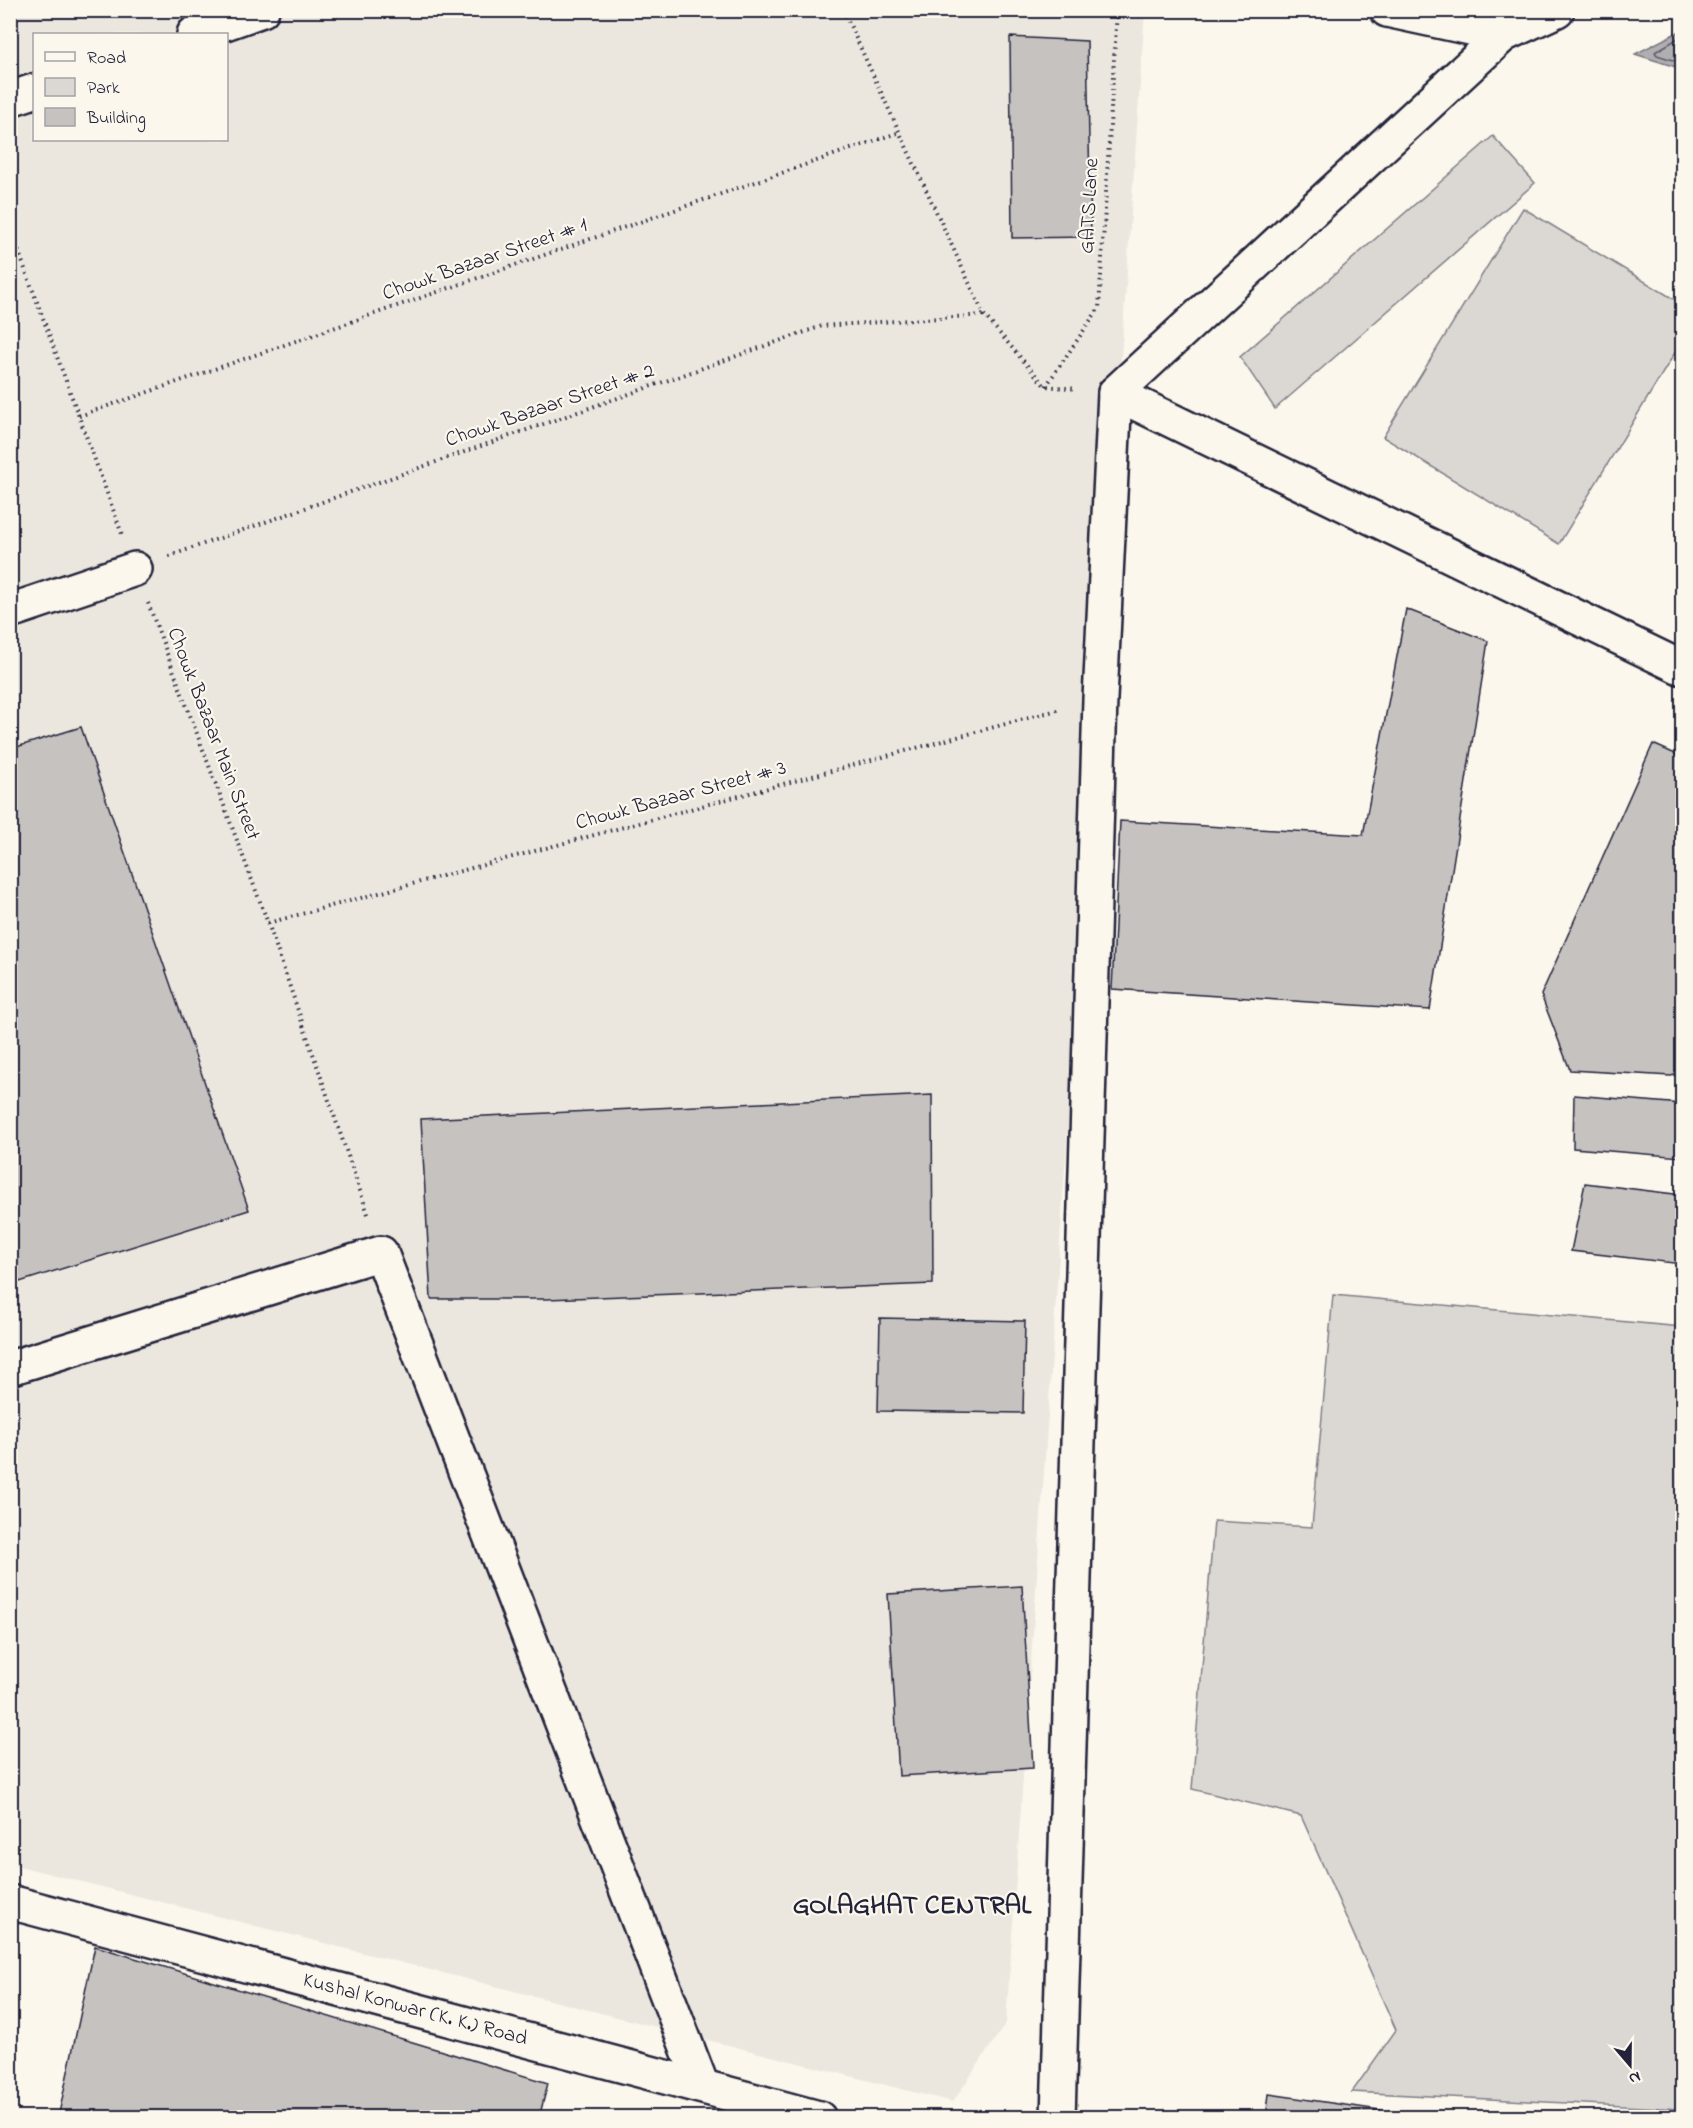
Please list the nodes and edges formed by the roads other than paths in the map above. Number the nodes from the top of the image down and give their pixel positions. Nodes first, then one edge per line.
1 (262, 10) edge
2 (1387, 10) edge
3 (1557, 10) edge
4 (197, 33) edge
5 (1503, 35) junction
6 (33, 91) edge
7 (10, 99) edge
8 (1115, 393) junction
9 (135, 569) road end
10 (10, 611) edge
11 (1683, 668) edge
12 (10, 1368) edge
13 (10, 1902) edge
14 (702, 2086) junction
15 (819, 2118) edge
16 (1058, 2118) edge

1 - 4 main road
2 - 5 main road
3 - 5 main road
5 - 8 main road
6 - 7 main road
8 - 11 main road
8 - 16 main road
9 - 10 main road
12 - 14 main road
13 - 14 main road, Kushal Konwar (K. K.) Road
14 - 15 main road, Kushal Konwar (K. K.) Road

